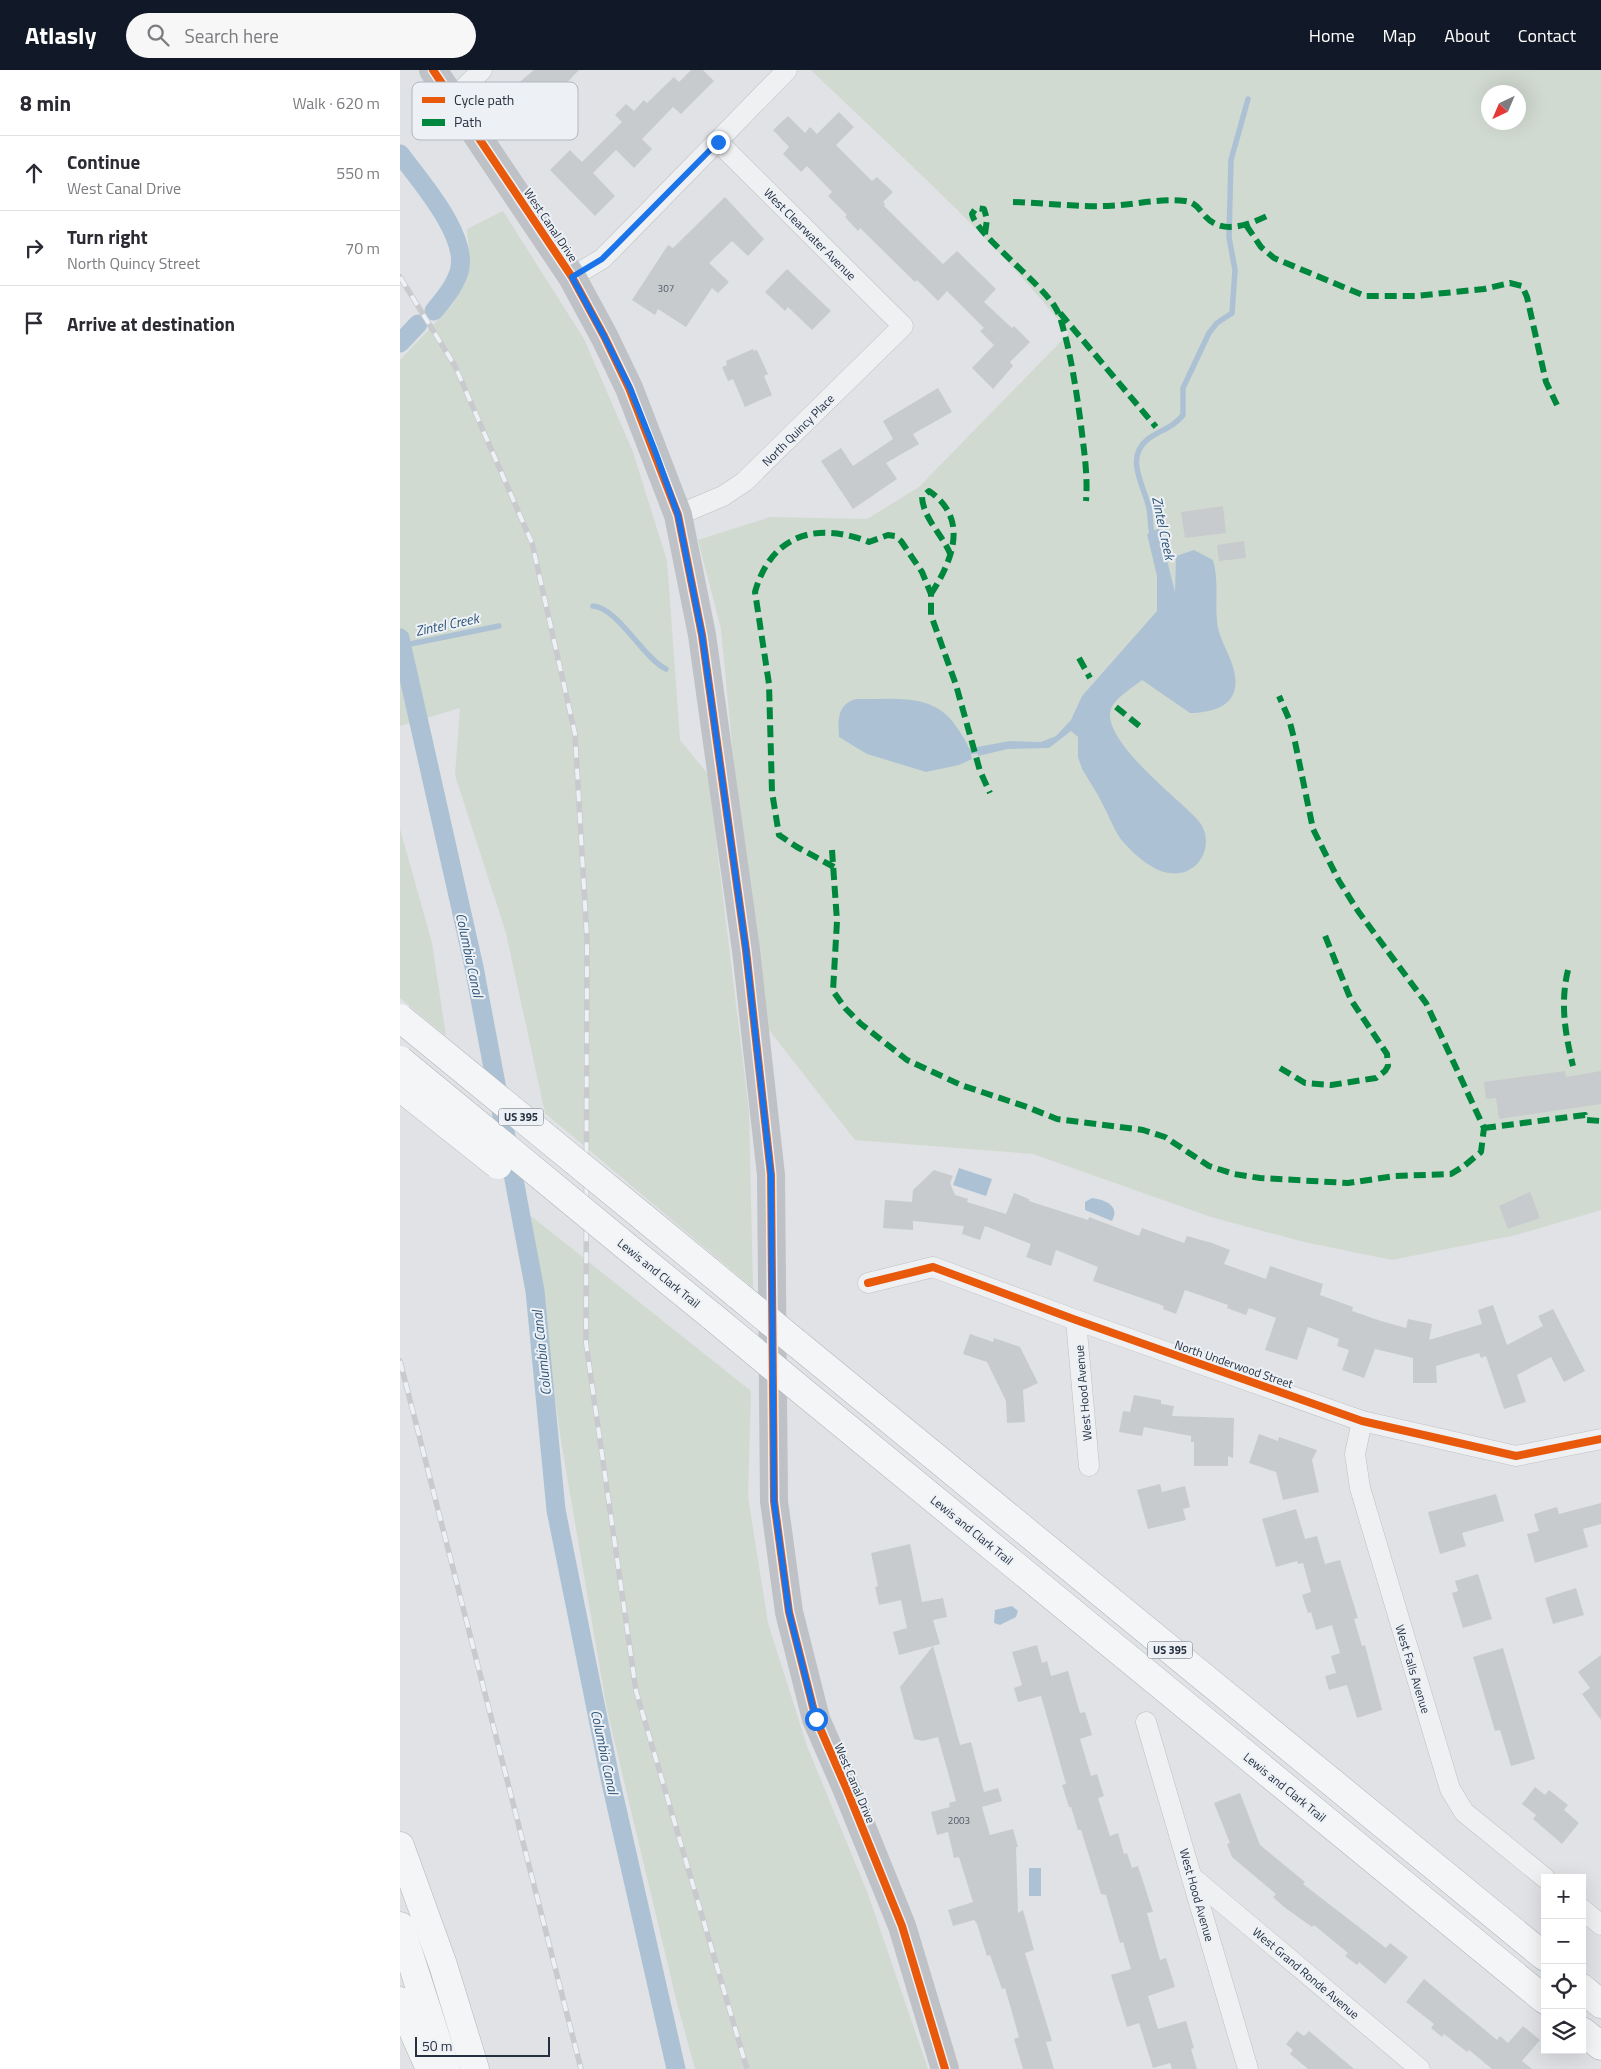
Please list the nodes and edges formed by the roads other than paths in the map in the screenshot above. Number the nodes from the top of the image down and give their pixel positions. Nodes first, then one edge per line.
1 (433, 70) edge
2 (482, 70) edge
3 (787, 70) edge
4 (442, 82) edge
5 (470, 82) edge
6 (481, 140) edge
7 (718, 142) junction
8 (572, 277) junction
9 (903, 326) joint
10 (678, 515) junction
11 (400, 1018) edge
12 (400, 1060) edge
13 (400, 1087) edge
14 (628, 1247) junction
15 (868, 1283) dead end
16 (1076, 1320) junction
17 (1362, 1421) junction
18 (1601, 1439) edge
19 (1089, 1466) dead end
20 (1146, 1722) dead end
21 (400, 1846) edge
22 (400, 1864) edge
23 (1541, 1875) edge
24 (1192, 1877) junction
25 (1586, 1912) edge
26 (1601, 1925) edge
27 (400, 1926) edge
28 (1541, 1955) edge
29 (1586, 1991) edge
30 (1541, 1997) edge
31 (454, 2000) junction
32 (400, 2001) edge
33 (1601, 2004) edge
34 (1586, 2034) edge
35 (1601, 2046) edge
36 (430, 2069) edge
37 (446, 2069) edge
38 (475, 2069) edge
39 (945, 2069) edge
40 (1248, 2069) edge
41 (1420, 2069) edge

1 - 4 street, West Canal Drive
2 - 5 street
3 - 7 street
6 - 8 street, West Canal Drive
7 - 8 street
7 - 9 street, West Clearwater Avenue
8 - 10 street, West Canal Drive
9 - 10 street, North Quincy Place
10 - 39 street, West Canal Drive
11 - 28 highway, US 395, bridge
12 - 14 highway, Lewis and Clark Trail / US 395, bridge
13 - 14 highway, bridge
14 - 30 highway, Lewis and Clark Trail / US 395, bridge
15 - 16 street, North Underwood Street
16 - 17 street, North Underwood Street
16 - 19 street, West Hood Avenue
17 - 18 street, North Underwood Street
17 - 23 street, West Falls Avenue
20 - 24 street, West Hood Avenue
21 - 31 highway
22 - 31 highway
24 - 40 street, West Hood Avenue
24 - 41 street, West Grand Ronde Avenue
25 - 26 street
27 - 37 highway
29 - 33 highway
31 - 38 highway
32 - 36 highway
34 - 35 highway

